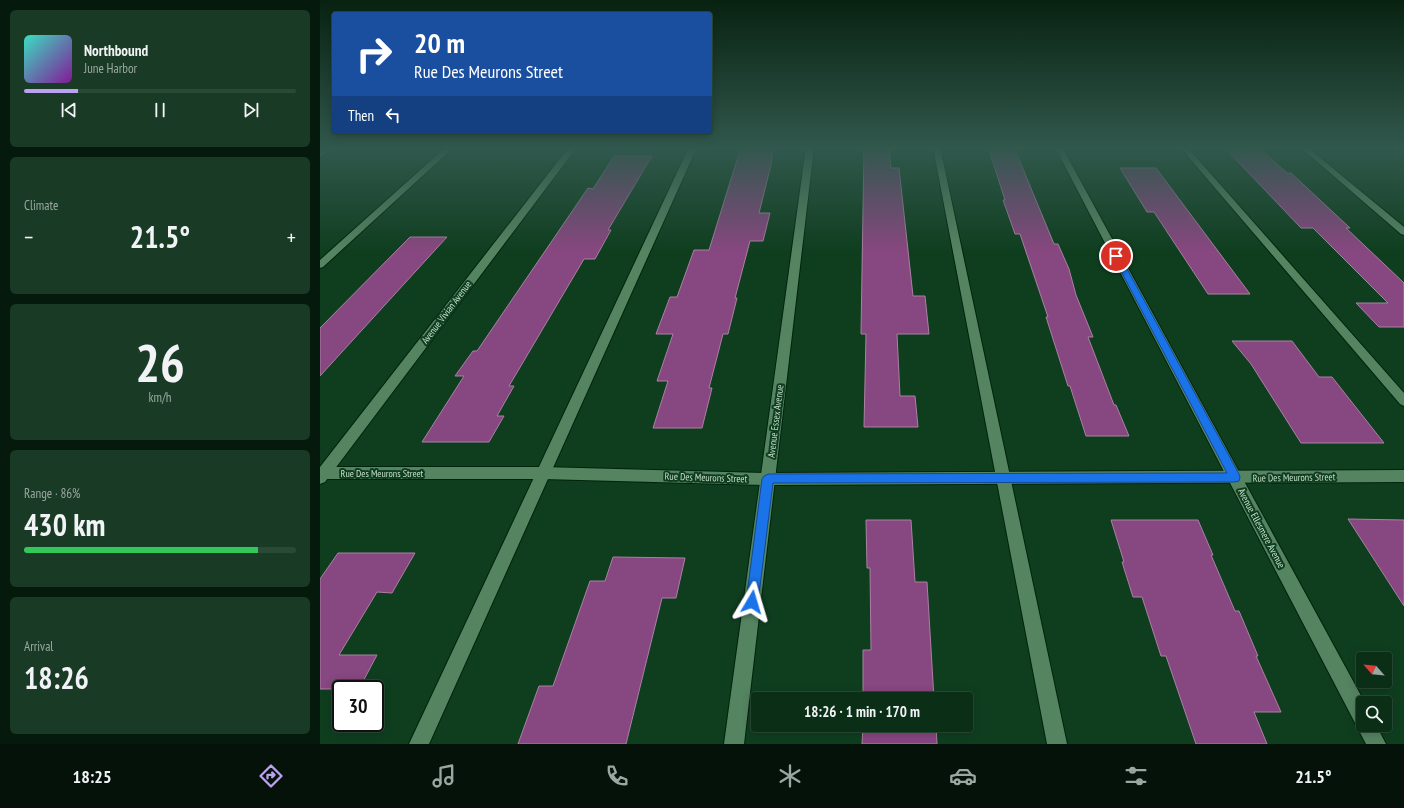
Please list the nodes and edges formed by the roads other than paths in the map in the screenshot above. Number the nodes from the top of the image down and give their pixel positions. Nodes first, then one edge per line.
1 (412, 182) edge
2 (546, 182) edge
3 (677, 182) edge
4 (806, 182) edge
5 (943, 182) edge
6 (1077, 182) edge
7 (1213, 182) edge
8 (1344, 182) edge
9 (1404, 232) edge
10 (320, 265) edge
11 (1404, 402) edge
12 (543, 473) junction
13 (321, 474) edge
14 (1404, 476) edge
15 (1235, 477) junction
16 (1004, 478) junction
17 (768, 479) junction
18 (1356, 706) edge
19 (1370, 732) edge
20 (419, 744) edge
21 (734, 744) edge
22 (1057, 744) edge
23 (1376, 744) edge

1 - 10 street
2 - 13 street, Avenue Vivian Avenue
3 - 12 street
4 - 17 street, Avenue Essex Avenue
5 - 16 street
6 - 15 street, Avenue Ellesmere Avenue
7 - 11 street
8 - 9 street
12 - 13 street, Rue Des Meurons Street
12 - 17 street, Rue Des Meurons Street
12 - 20 street
14 - 15 street, Rue Des Meurons Street
15 - 16 street, Rue Des Meurons Street
15 - 18 street, Avenue Ellesmere Avenue
16 - 17 street, Rue Des Meurons Street
16 - 22 street
17 - 21 street, Avenue Essex Avenue
19 - 23 street

